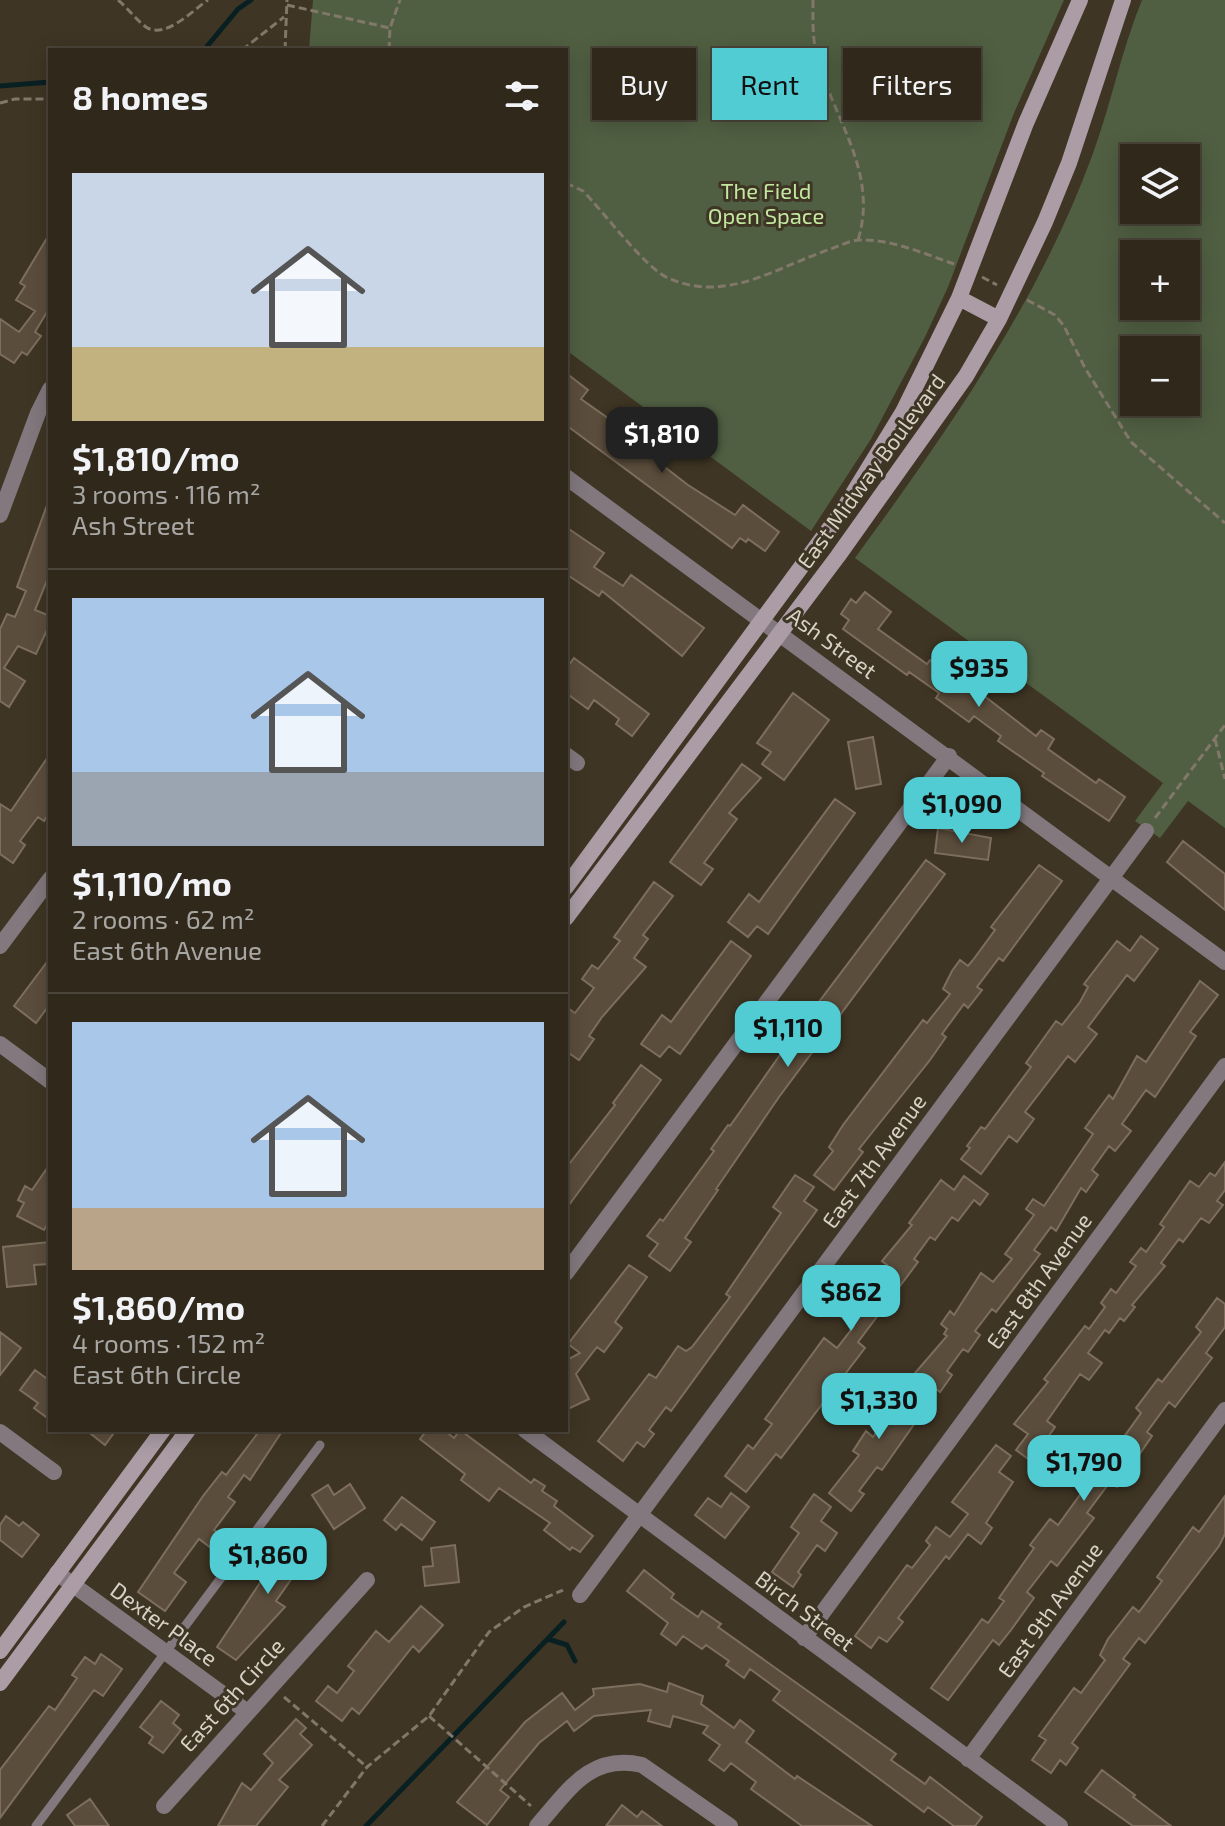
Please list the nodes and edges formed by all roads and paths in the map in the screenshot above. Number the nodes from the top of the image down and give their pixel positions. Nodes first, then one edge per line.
1 (118, 0) edge
2 (208, 0) edge
3 (400, 0) edge
4 (813, 0) edge
5 (1080, 0) edge
6 (1123, 0) edge
7 (287, 2) edge
8 (284, 17) junction
9 (390, 28) junction
10 (245, 48) edge
11 (285, 48) edge
12 (389, 48) edge
13 (48, 99) edge
14 (0, 103) edge
15 (568, 184) edge
16 (858, 240) junction
17 (956, 265) dead end
18 (975, 274) dead end
19 (1009, 291) dead end
20 (959, 298) junction
21 (1026, 300) dead end
22 (999, 319) junction
23 (48, 393) edge
24 (568, 478) edge
25 (0, 515) edge
26 (1225, 523) edge
27 (762, 619) junction
28 (779, 632) junction
29 (1225, 725) edge
30 (1215, 739) junction
31 (949, 756) junction
32 (1225, 779) edge
33 (1147, 829) joint
34 (1111, 876) junction
35 (48, 882) edge
36 (568, 884) edge
37 (568, 915) edge
38 (0, 946) edge
39 (1225, 962) edge
40 (0, 1044) edge
41 (1225, 1066) edge
42 (48, 1080) edge
43 (568, 1270) edge
44 (1225, 1410) edge
45 (0, 1432) edge
46 (162, 1432) edge
47 (187, 1432) edge
48 (528, 1432) edge
49 (320, 1445) dead end
50 (54, 1472) dead end
51 (641, 1514) junction
52 (57, 1573) junction
53 (367, 1580) dead end
54 (73, 1585) junction
55 (580, 1595) joint
56 (804, 1638) junction
57 (0, 1651) edge
58 (165, 1653) junction
59 (0, 1683) edge
60 (269, 1685) junction
61 (246, 1711) junction
62 (429, 1716) junction
63 (968, 1759) junction
64 (367, 1767) junction
65 (164, 1806) dead end
66 (540, 1822) edge
67 (36, 1826) edge
68 (322, 1826) edge
69 (730, 1826) edge
70 (1060, 1826) edge

1 - 2 path
3 - 9 path
4 - 16 path
5 - 20 main road, East Midway Boulevard
6 - 22 main road, East Midway Boulevard
7 - 8 path
7 - 9 path
8 - 10 path
8 - 11 path
9 - 12 path
13 - 14 path
15 - 16 path
16 - 17 path
18 - 19 path
20 - 22 main road
20 - 27 main road, East Midway Boulevard
21 - 26 path
22 - 28 main road, East Midway Boulevard
23 - 25 street
24 - 27 street, Ash Street
27 - 28 street, Ash Street
27 - 36 main road, East Midway Boulevard
28 - 31 street, Ash Street
28 - 37 main road, East Midway Boulevard
29 - 30 path
30 - 32 path
30 - 33 path
31 - 34 street, Ash Street
31 - 43 street
33 - 34 street, East 7th Avenue
34 - 39 street, Ash Street
34 - 51 street, East 7th Avenue
35 - 38 street
40 - 42 street
41 - 56 street, East 8th Avenue
44 - 63 street, East 9th Avenue
45 - 50 street
46 - 52 main road
47 - 54 main road
48 - 51 street, Birch Street
49 - 58 lane
51 - 55 street, East 7th Avenue
51 - 56 street, Birch Street
52 - 54 street, Dexter Place
52 - 57 main road
53 - 60 street, East 6th Circle
54 - 58 street, Dexter Place
54 - 59 main road
55 - 62 path
56 - 63 street, Birch Street
58 - 61 street, Dexter Place
58 - 67 lane
60 - 61 street, East 6th Circle
60 - 64 path
61 - 65 street, East 6th Circle
62 - 64 path
62 - 66 path
63 - 70 street, Birch Street
64 - 68 path
66 - 69 street

